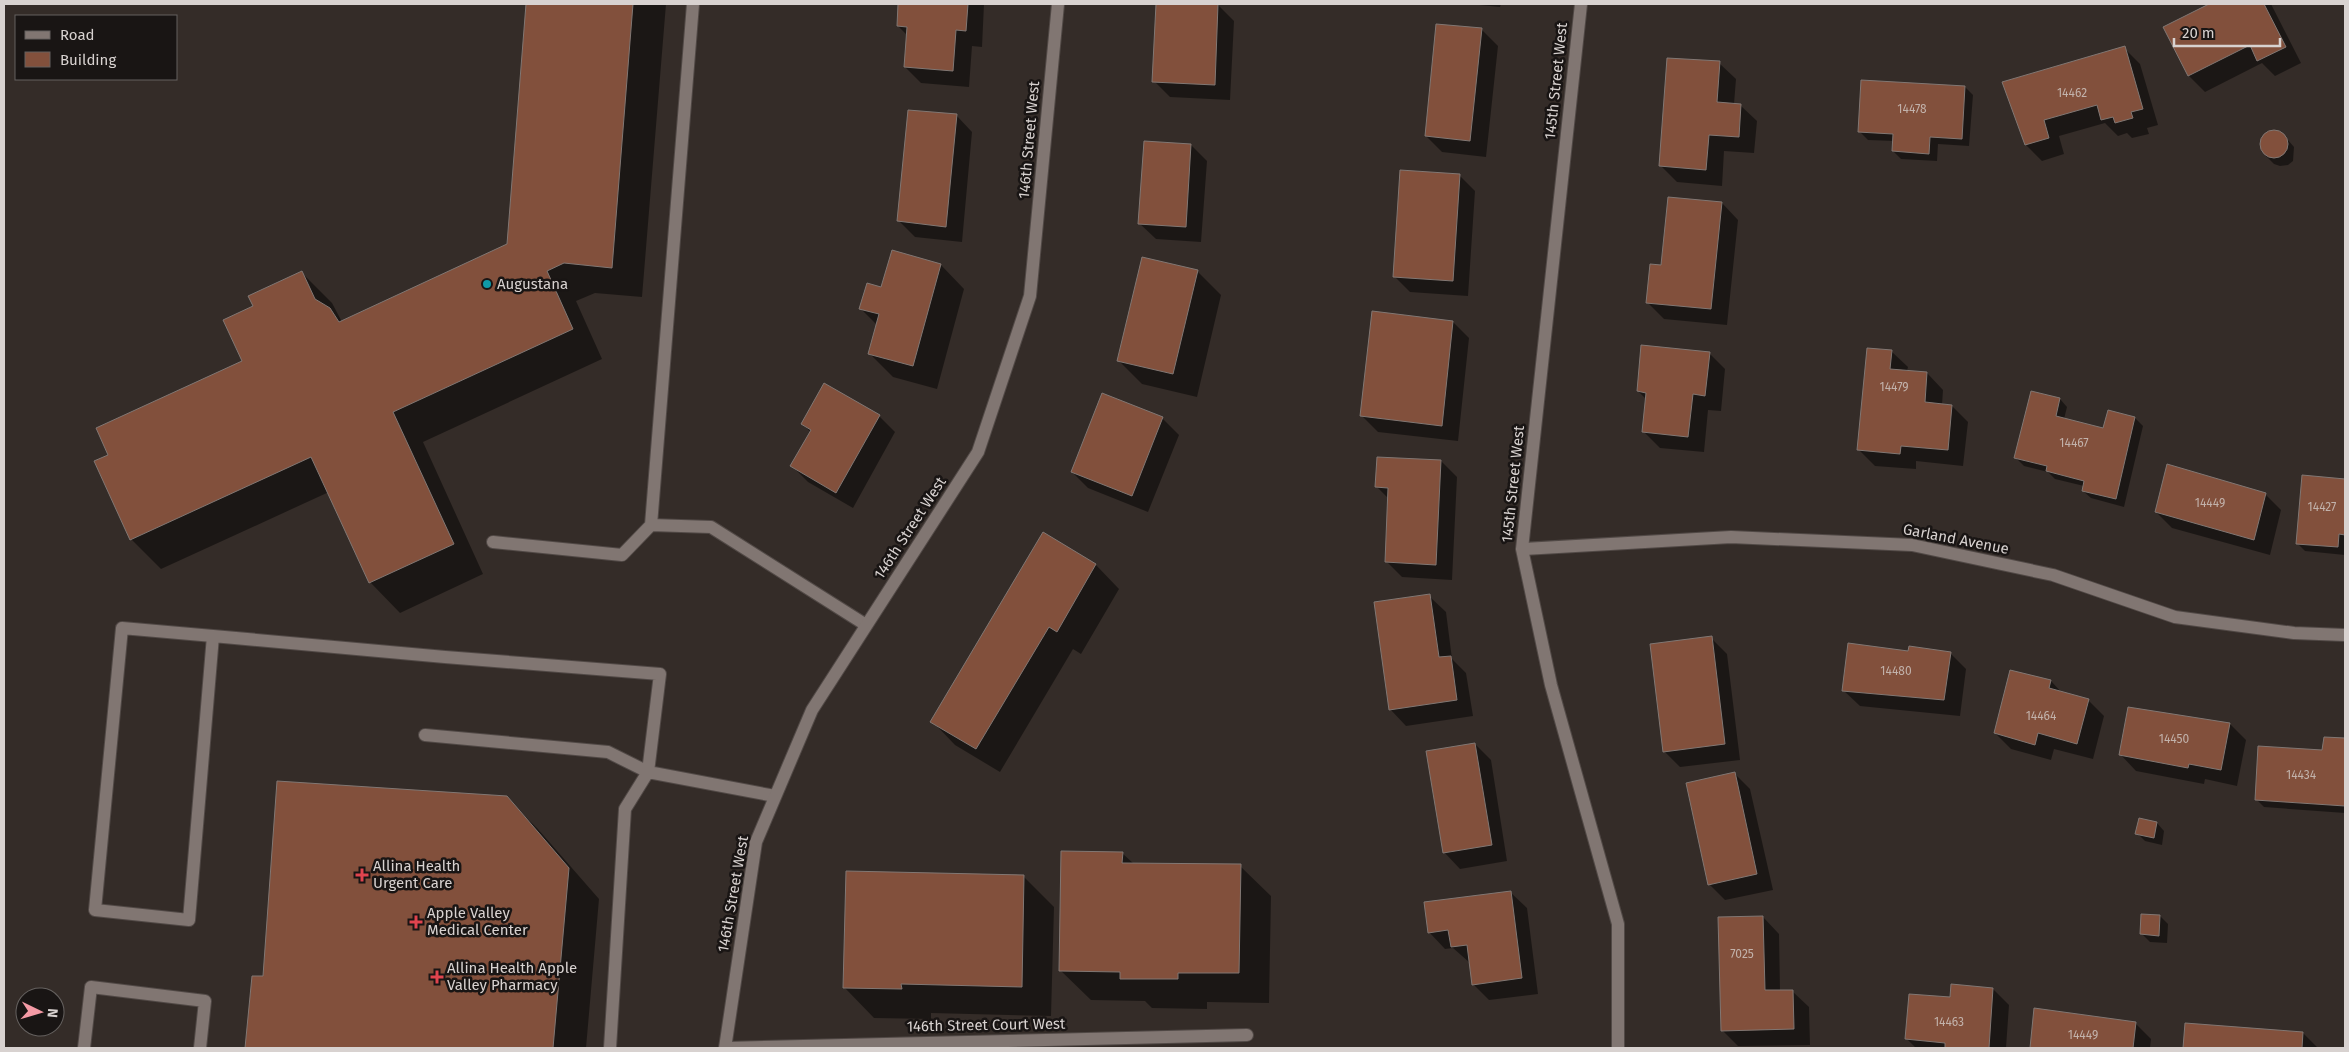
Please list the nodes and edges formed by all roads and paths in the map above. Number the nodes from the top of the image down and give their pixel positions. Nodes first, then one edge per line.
1 (693, 4) edge
2 (1058, 4) edge
3 (1581, 4) edge
4 (651, 525) junction
5 (493, 542) dead end
6 (1522, 549) junction
7 (866, 625) junction
8 (2345, 635) edge
9 (213, 636) junction
10 (425, 735) dead end
11 (648, 772) junction
12 (775, 796) junction
13 (1247, 1035) dead end
14 (84, 1048) edge
15 (200, 1048) edge
16 (610, 1048) edge
17 (726, 1048) edge
18 (1618, 1048) edge

1 - 4 street
2 - 7 street, 146th Street West
3 - 6 street, 145th Street West
4 - 5 street
4 - 7 street
6 - 8 street, Garland Avenue
6 - 18 street, 145th Street West
7 - 12 street, 146th Street West
9 - 9 street
9 - 11 street
10 - 11 street
11 - 12 street
11 - 16 street
12 - 17 street, 146th Street West
13 - 17 street, 146th Street Court West
14 - 15 street

